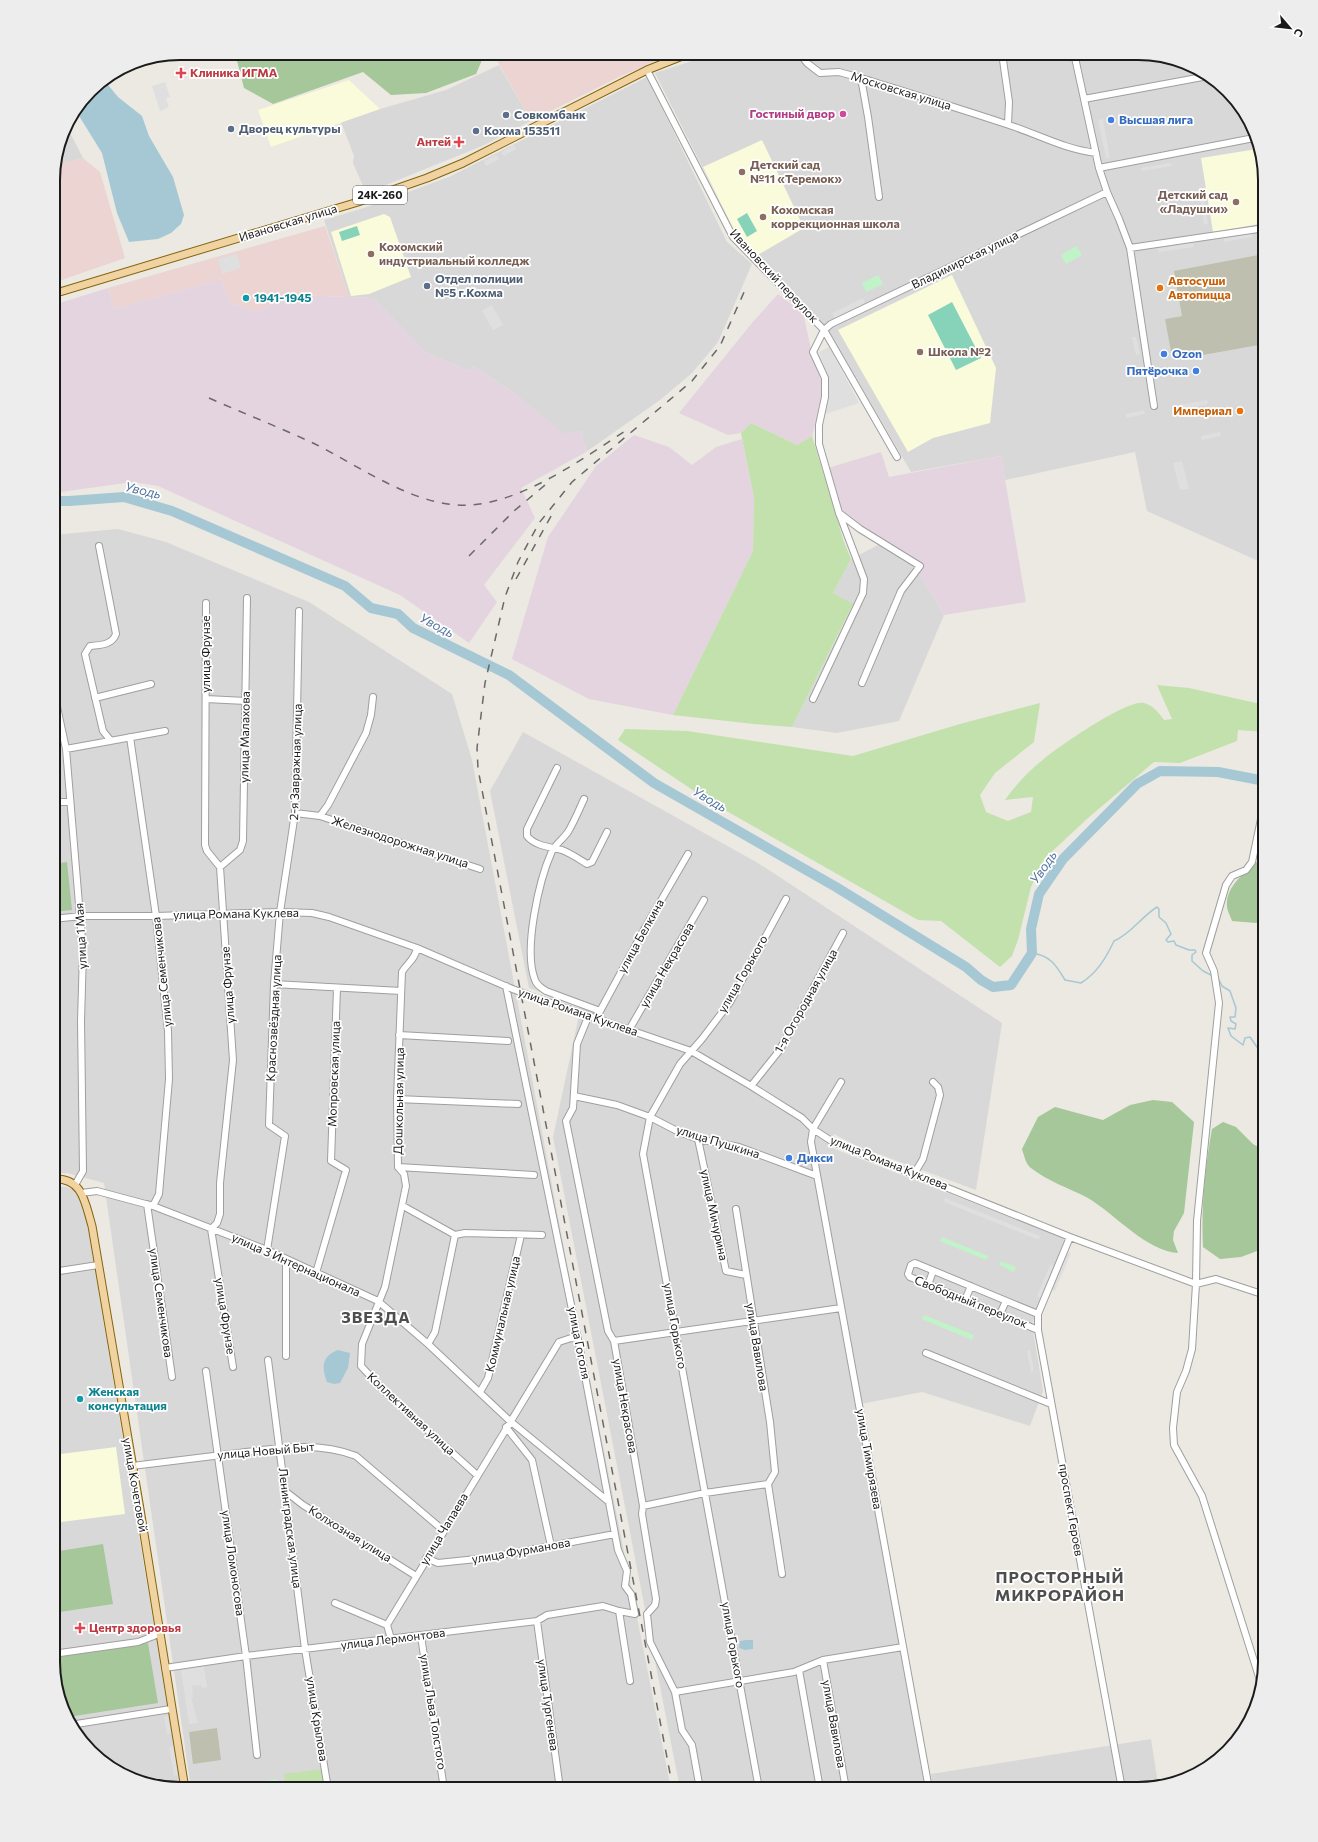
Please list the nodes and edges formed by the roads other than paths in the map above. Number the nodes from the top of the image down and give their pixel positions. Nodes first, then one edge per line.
1 (673, 60) edge
2 (805, 60) edge
3 (1003, 60) edge
4 (1076, 60) edge
5 (648, 70) junction
6 (1200, 77) edge
7 (861, 78) junction
8 (1084, 99) junction
9 (1008, 124) junction
10 (1251, 139) edge
11 (1096, 153) junction
12 (1099, 168) junction
13 (1107, 192) junction
14 (879, 197) dead end
15 (1258, 229) edge
16 (1130, 248) junction
17 (60, 292) edge
18 (824, 330) junction
19 (1154, 406) dead end
20 (897, 457) dead end
21 (839, 513) junction
22 (99, 546) dead end
23 (247, 598) dead end
24 (206, 603) dead end
25 (300, 611) dead end
26 (151, 684) dead end
27 (862, 684) dead end
28 (373, 697) dead end
29 (95, 698) junction
30 (206, 699) junction
31 (813, 699) dead end
32 (246, 701) junction
33 (60, 721) edge
34 (165, 731) dead end
35 (130, 737) junction
36 (111, 741) junction
37 (66, 749) junction
38 (557, 768) dead end
39 (584, 799) dead end
40 (60, 802) edge
41 (70, 802) junction
42 (295, 813) junction
43 (320, 816) junction
44 (607, 832) dead end
45 (1258, 833) edge
46 (553, 850) junction
47 (688, 854) dead end
48 (220, 867) junction
49 (480, 869) dead end
50 (786, 899) dead end
51 (704, 900) dead end
52 (280, 912) junction
53 (223, 913) junction
54 (80, 916) junction
55 (156, 916) junction
56 (60, 917) edge
57 (843, 932) dead end
58 (417, 948) junction
59 (274, 984) junction
60 (508, 987) junction
61 (337, 988) junction
62 (401, 991) junction
63 (600, 1011) junction
64 (588, 1017) junction
65 (596, 1019) junction
66 (629, 1030) junction
67 (399, 1035) junction
68 (508, 1040) dead end
69 (691, 1051) junction
70 (841, 1082) dead end
71 (933, 1082) dead end
72 (751, 1086) junction
73 (574, 1096) junction
74 (397, 1099) junction
75 (518, 1104) dead end
76 (650, 1117) junction
77 (813, 1129) junction
78 (698, 1139) junction
79 (398, 1167) junction
80 (914, 1174) junction
81 (534, 1175) dead end
82 (817, 1176) junction
83 (60, 1179) edge
84 (75, 1185) junction
85 (81, 1193) junction
86 (150, 1205) junction
87 (403, 1206) junction
88 (736, 1209) dead end
89 (211, 1229) junction
90 (455, 1235) junction
91 (521, 1235) junction
92 (542, 1235) dead end
93 (1070, 1237) junction
94 (266, 1250) junction
95 (286, 1259) junction
96 (98, 1265) junction
97 (60, 1271) edge
98 (934, 1271) junction
99 (316, 1272) junction
100 (746, 1275) junction
101 (1196, 1284) junction
102 (928, 1285) junction
103 (971, 1286) junction
104 (1258, 1293) edge
105 (965, 1300) junction
106 (378, 1301) junction
107 (1006, 1301) junction
108 (841, 1308) junction
109 (1000, 1314) junction
110 (1038, 1314) junction
111 (753, 1320) junction
112 (1038, 1330) junction
113 (676, 1332) junction
114 (578, 1339) junction
115 (614, 1341) junction
116 (428, 1344) junction
117 (926, 1353) dead end
118 (286, 1356) dead end
119 (268, 1360) dead end
120 (233, 1367) dead end
121 (206, 1371) dead end
122 (172, 1377) dead end
123 (480, 1392) junction
124 (1051, 1404) junction
125 (510, 1420) junction
126 (506, 1426) junction
127 (280, 1448) junction
128 (218, 1455) junction
129 (132, 1466) junction
130 (477, 1475) junction
131 (768, 1484) junction
132 (285, 1491) junction
133 (705, 1493) junction
134 (609, 1502) junction
135 (643, 1506) junction
136 (444, 1531) junction
137 (615, 1534) junction
138 (550, 1546) junction
139 (426, 1558) junction
140 (782, 1574) dead end
141 (416, 1576) junction
142 (335, 1603) dead end
143 (619, 1611) junction
144 (536, 1621) junction
145 (386, 1625) junction
146 (159, 1634) junction
147 (421, 1636) junction
148 (391, 1639) junction
149 (903, 1647) junction
150 (305, 1649) junction
151 (60, 1653) edge
152 (246, 1656) junction
153 (823, 1660) junction
154 (165, 1668) junction
155 (799, 1670) junction
156 (1257, 1672) edge
157 (630, 1681) dead end
158 (740, 1682) junction
159 (674, 1692) junction
160 (171, 1709) junction
161 (77, 1724) edge
162 (257, 1755) dead end
163 (184, 1782) edge
164 (327, 1782) edge
165 (443, 1782) edge
166 (559, 1782) edge
167 (699, 1782) edge
168 (758, 1782) edge
169 (819, 1782) edge
170 (845, 1782) edge
171 (928, 1782) edge
172 (1121, 1782) edge

1 - 5 main road, Ивановская улица / 24К-260
2 - 7 street, Московская улица
3 - 9 street
4 - 8 street
5 - 17 main road, Ивановская улица / 24К-260
5 - 18 street, Ивановский переулок
6 - 8 street
7 - 9 street, Московская улица
7 - 14 street
8 - 11 street
9 - 11 street, Московская улица
10 - 12 street
11 - 12 street
12 - 13 street
13 - 16 street
13 - 18 street, Владимирская улица
15 - 16 street
16 - 19 street
18 - 20 street, Ивановский переулок
18 - 21 street
21 - 27 street
21 - 31 street
22 - 29 street
23 - 32 street, улица Малахова
24 - 30 street, улица Фрунзе
25 - 42 street, 2-я Завражная улица
26 - 29 street
28 - 43 street
29 - 36 street
30 - 32 street
30 - 48 street, улица Фрунзе
32 - 48 street, улица Малахова
33 - 37 street, улица 1 Мая
34 - 35 street
35 - 36 street
35 - 55 street, улица Семенчикова
36 - 37 street
37 - 41 street, улица 1 Мая
38 - 46 street
39 - 46 street
40 - 41 street
41 - 54 street, улица 1 Мая
42 - 43 street, Железнодорожная улица
42 - 52 street, 2-я Завражная улица
43 - 49 street, Железнодорожная улица
44 - 46 street
45 - 101 street
46 - 63 street
47 - 63 street, улица Белкина
48 - 53 street, улица Фрунзе
50 - 69 street, улица Горького
51 - 66 street, улица Некрасова
52 - 53 street, улица Романа Куклева
52 - 58 street, улица Романа Куклева
52 - 59 street, Краснозвёздная улица
53 - 55 street, улица Романа Куклева
53 - 89 street, улица Фрунзе
54 - 55 street, улица Романа Куклева
54 - 56 street, улица Романа Куклева
54 - 84 street, улица 1 Мая
55 - 86 street, улица Семенчикова
57 - 72 street, 1-я Огородная улица
58 - 60 street, улица Романа Куклева
58 - 62 street, Дошкольная улица
59 - 61 street
59 - 94 street, Краснозвёздная улица
60 - 64 street, улица Романа Куклева, bridge
60 - 114 street, улица Гоголя
61 - 62 street
61 - 99 street, Мопровская улица
62 - 67 street, Дошкольная улица
63 - 65 street, улица Белкина
64 - 65 street, улица Романа Куклева
64 - 73 street, улица Некрасова
65 - 66 street, улица Романа Куклева
66 - 69 street, улица Романа Куклева
67 - 68 street
67 - 74 street, Дошкольная улица
69 - 72 street, улица Романа Куклева
69 - 76 street, улица Горького
70 - 77 street
71 - 80 street
72 - 77 street, улица Романа Куклева
73 - 76 street, улица Пушкина
73 - 115 street, улица Некрасова
74 - 75 street
74 - 79 street, Дошкольная улица
76 - 78 street, улица Пушкина
76 - 113 street, улица Горького
77 - 80 street, улица Романа Куклева
77 - 82 street, улица Тимирязева
78 - 82 street, улица Пушкина
78 - 100 street, улица Мичурина
79 - 81 street
79 - 87 street, Дошкольная улица
80 - 93 street, улица Романа Куклева
82 - 108 street, улица Тимирязева
83 - 84 main road
84 - 85 main road, улица Кочетовой
85 - 86 street, улица 3 Интернационала
85 - 96 main road, улица Кочетовой
86 - 89 street, улица 3 Интернационала
86 - 122 street, улица Семенчикова
87 - 90 street
87 - 106 street, Дошкольная улица
88 - 100 street, улица Вавилова
89 - 94 street, улица 3 Интернационала
89 - 120 street, улица Фрунзе
90 - 91 street
90 - 116 street
91 - 92 street
91 - 123 street, Коммунальная улица
93 - 101 street, улица Романа Куклева
93 - 110 street, проспект Героев
94 - 95 street, улица 3 Интернационала
95 - 99 street, улица 3 Интернационала
95 - 118 street
96 - 97 street
96 - 129 main road, улица Кочетовой
98 - 102 street
98 - 102 street, Свободный переулок
98 - 103 street, Свободный переулок
99 - 106 street, улица 3 Интернационала
100 - 111 street, улица Вавилова
101 - 104 street
101 - 156 street
102 - 105 street, Свободный переулок
103 - 105 street
103 - 107 street, Свободный переулок
105 - 109 street, Свободный переулок
106 - 116 street, улица 3 Интернационала
106 - 130 street, Коллективная улица
107 - 109 street
107 - 110 street, Свободный переулок
108 - 111 street
108 - 149 street, улица Тимирязева
109 - 112 street, Свободный переулок
110 - 112 street, проспект Героев
111 - 113 street
111 - 131 street, улица Вавилова
112 - 124 street, проспект Героев
113 - 115 street
113 - 133 street, улица Горького
114 - 125 street, улица Чапаева
114 - 134 street, улица Гоголя
115 - 135 street, улица Некрасова
116 - 123 street, улица 3 Интернационала
117 - 124 street
119 - 127 street, Ленинградская улица
121 - 128 street, улица Ломоносова
123 - 125 street, улица 3 Интернационала
124 - 172 street, проспект Героев
125 - 126 street, улица Чапаева
125 - 134 street, улица 3 Интернационала
126 - 130 street, улица Чапаева
126 - 138 street
127 - 128 street, улица Новый Быт
127 - 132 street, Ленинградская улица
127 - 136 street, улица Новый Быт
128 - 129 street, улица Новый Быт
128 - 152 street, улица Ломоносова
129 - 146 main road, улица Кочетовой
130 - 136 street, улица Чапаева
131 - 133 street
131 - 140 street
132 - 141 street, Колхозная улица
132 - 150 street, Ленинградская улица
133 - 135 street
133 - 158 street, улица Горького
134 - 137 street, улица Гоголя
135 - 159 street, улица Некрасова
136 - 139 street, улица Чапаева
137 - 138 street, улица Фурманова
137 - 143 street, улица Гоголя
138 - 139 street, улица Фурманова
139 - 141 street, улица Чапаева
141 - 145 street, улица Чапаева
142 - 145 street
143 - 144 street, улица Лермонтова
143 - 157 street
144 - 147 street, улица Лермонтова
144 - 166 street, улица Тургенева
145 - 148 street
146 - 151 street
146 - 154 main road, улица Кочетовой
147 - 148 street, улица Лермонтова
147 - 165 street, улица Льва Толстого
148 - 150 street, улица Лермонтова
149 - 153 street
149 - 171 street, улица Тимирязева
150 - 152 street, улица Лермонтова
150 - 164 street, улица Крылова
152 - 154 street, улица Лермонтова
152 - 162 street, улица Ломоносова
153 - 155 street
153 - 170 street, улица Вавилова
154 - 160 main road, улица Кочетовой
155 - 158 street
155 - 169 street
158 - 159 street
158 - 168 street, улица Горького
159 - 167 street, улица Некрасова
160 - 161 street
160 - 163 main road, улица Кочетовой

